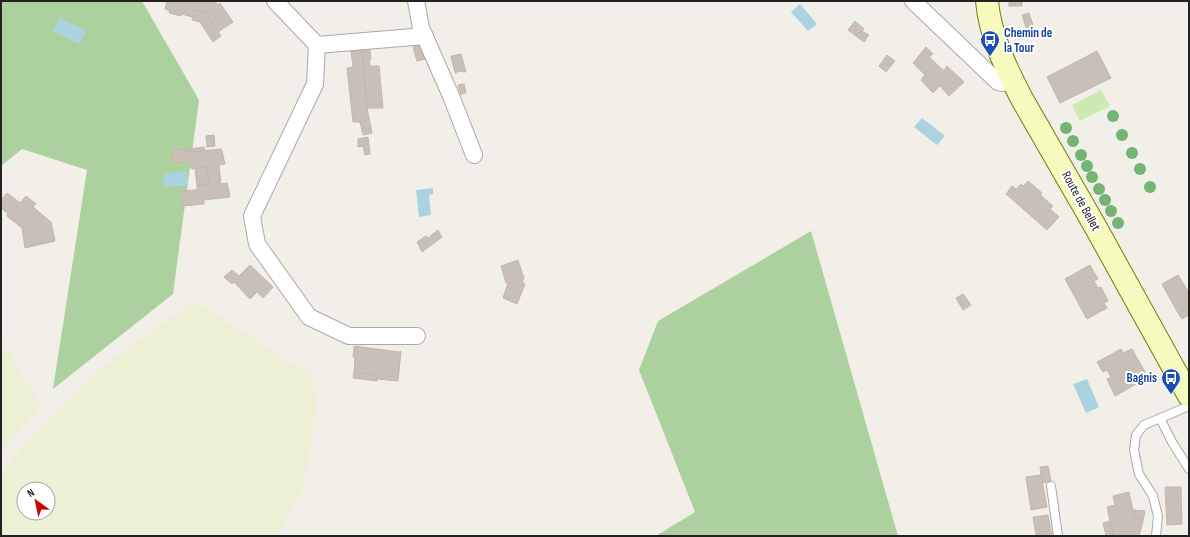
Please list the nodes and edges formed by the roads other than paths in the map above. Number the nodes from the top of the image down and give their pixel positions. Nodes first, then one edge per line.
1 (275, 1) edge
2 (416, 1) edge
3 (913, 1) edge
4 (987, 1) edge
5 (425, 36) junction
6 (317, 45) junction
7 (1012, 79) junction
8 (474, 155) dead end
9 (417, 336) dead end
10 (1189, 396) edge
11 (1189, 406) edge
12 (1160, 418) junction
13 (1189, 468) edge
14 (1051, 486) dead end
15 (1058, 536) edge
16 (1156, 536) edge

1 - 6 street
2 - 5 street
3 - 7 street
4 - 7 main road, Route de Bellet
5 - 6 street
5 - 8 street
6 - 9 street
7 - 10 main road, Route de Bellet
11 - 12 lane
12 - 13 lane
12 - 16 lane
14 - 15 lane

